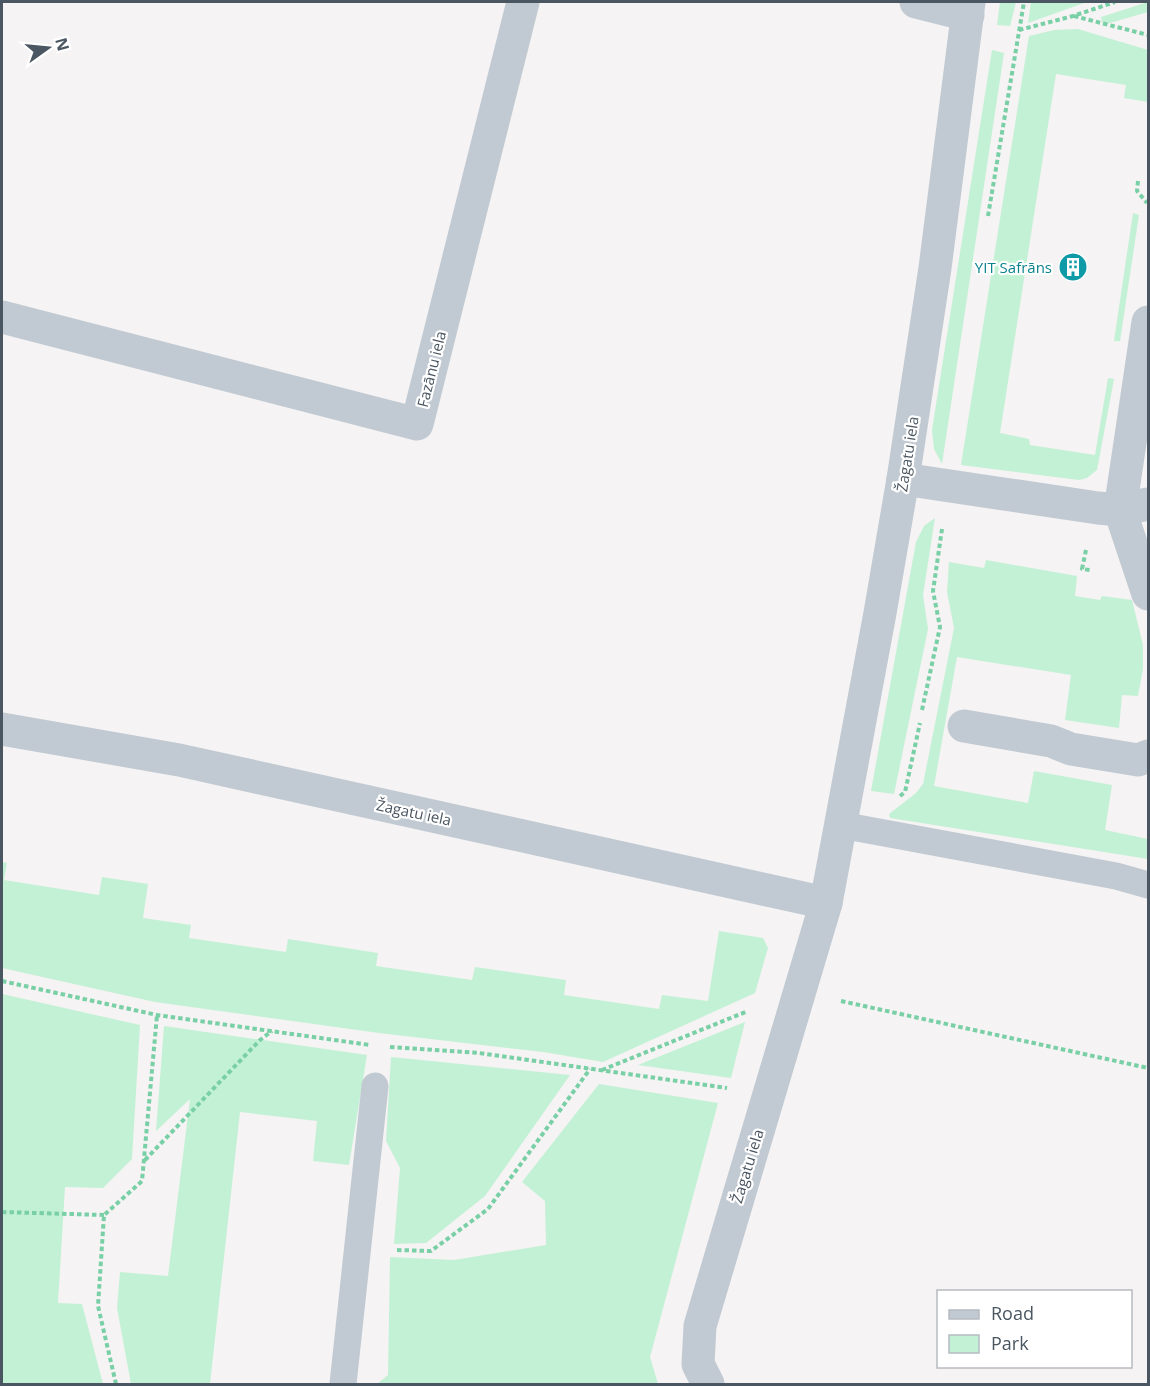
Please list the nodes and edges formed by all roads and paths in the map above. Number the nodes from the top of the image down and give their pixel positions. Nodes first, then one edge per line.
1 (523, 2) edge
2 (916, 2) edge
3 (1115, 2) edge
4 (968, 8) edge
5 (1073, 15) junction
6 (1019, 30) dead end
7 (1149, 35) edge
8 (1138, 181) dead end
9 (1148, 203) edge
10 (2, 317) edge
11 (1149, 322) edge
12 (903, 479) junction
13 (1134, 507) edge
14 (1149, 594) edge
15 (964, 726) dead end
16 (2, 729) edge
17 (1149, 756) edge
18 (842, 825) junction
19 (1149, 885) edge
20 (826, 903) junction
21 (2, 981) edge
22 (799, 991) junction
23 (751, 1010) dead end
24 (157, 1015) junction
25 (272, 1031) junction
26 (1149, 1068) edge
27 (590, 1069) junction
28 (602, 1070) junction
29 (375, 1086) dead end
30 (737, 1090) dead end
31 (145, 1160) junction
32 (2, 1212) edge
33 (104, 1215) junction
34 (357, 1248) junction
35 (116, 1384) edge
36 (343, 1384) edge
37 (708, 1384) edge

1 - 10 street, Fazānu iela
2 - 4 street
3 - 5 path
4 - 12 street, Žagatu iela
5 - 6 path
5 - 7 path
8 - 9 path
11 - 13 street
12 - 13 street
12 - 18 street, Žagatu iela
13 - 14 street
15 - 17 street
16 - 20 street, Žagatu iela
18 - 19 lane
18 - 20 street, Žagatu iela
20 - 22 street, Žagatu iela
21 - 24 path
22 - 26 path
22 - 37 street, Žagatu iela
23 - 28 path
24 - 25 path
24 - 31 path
25 - 27 path
25 - 31 path
27 - 28 path
27 - 34 path
28 - 30 path
29 - 34 lane
31 - 33 path
32 - 33 path
33 - 35 path
34 - 36 lane

